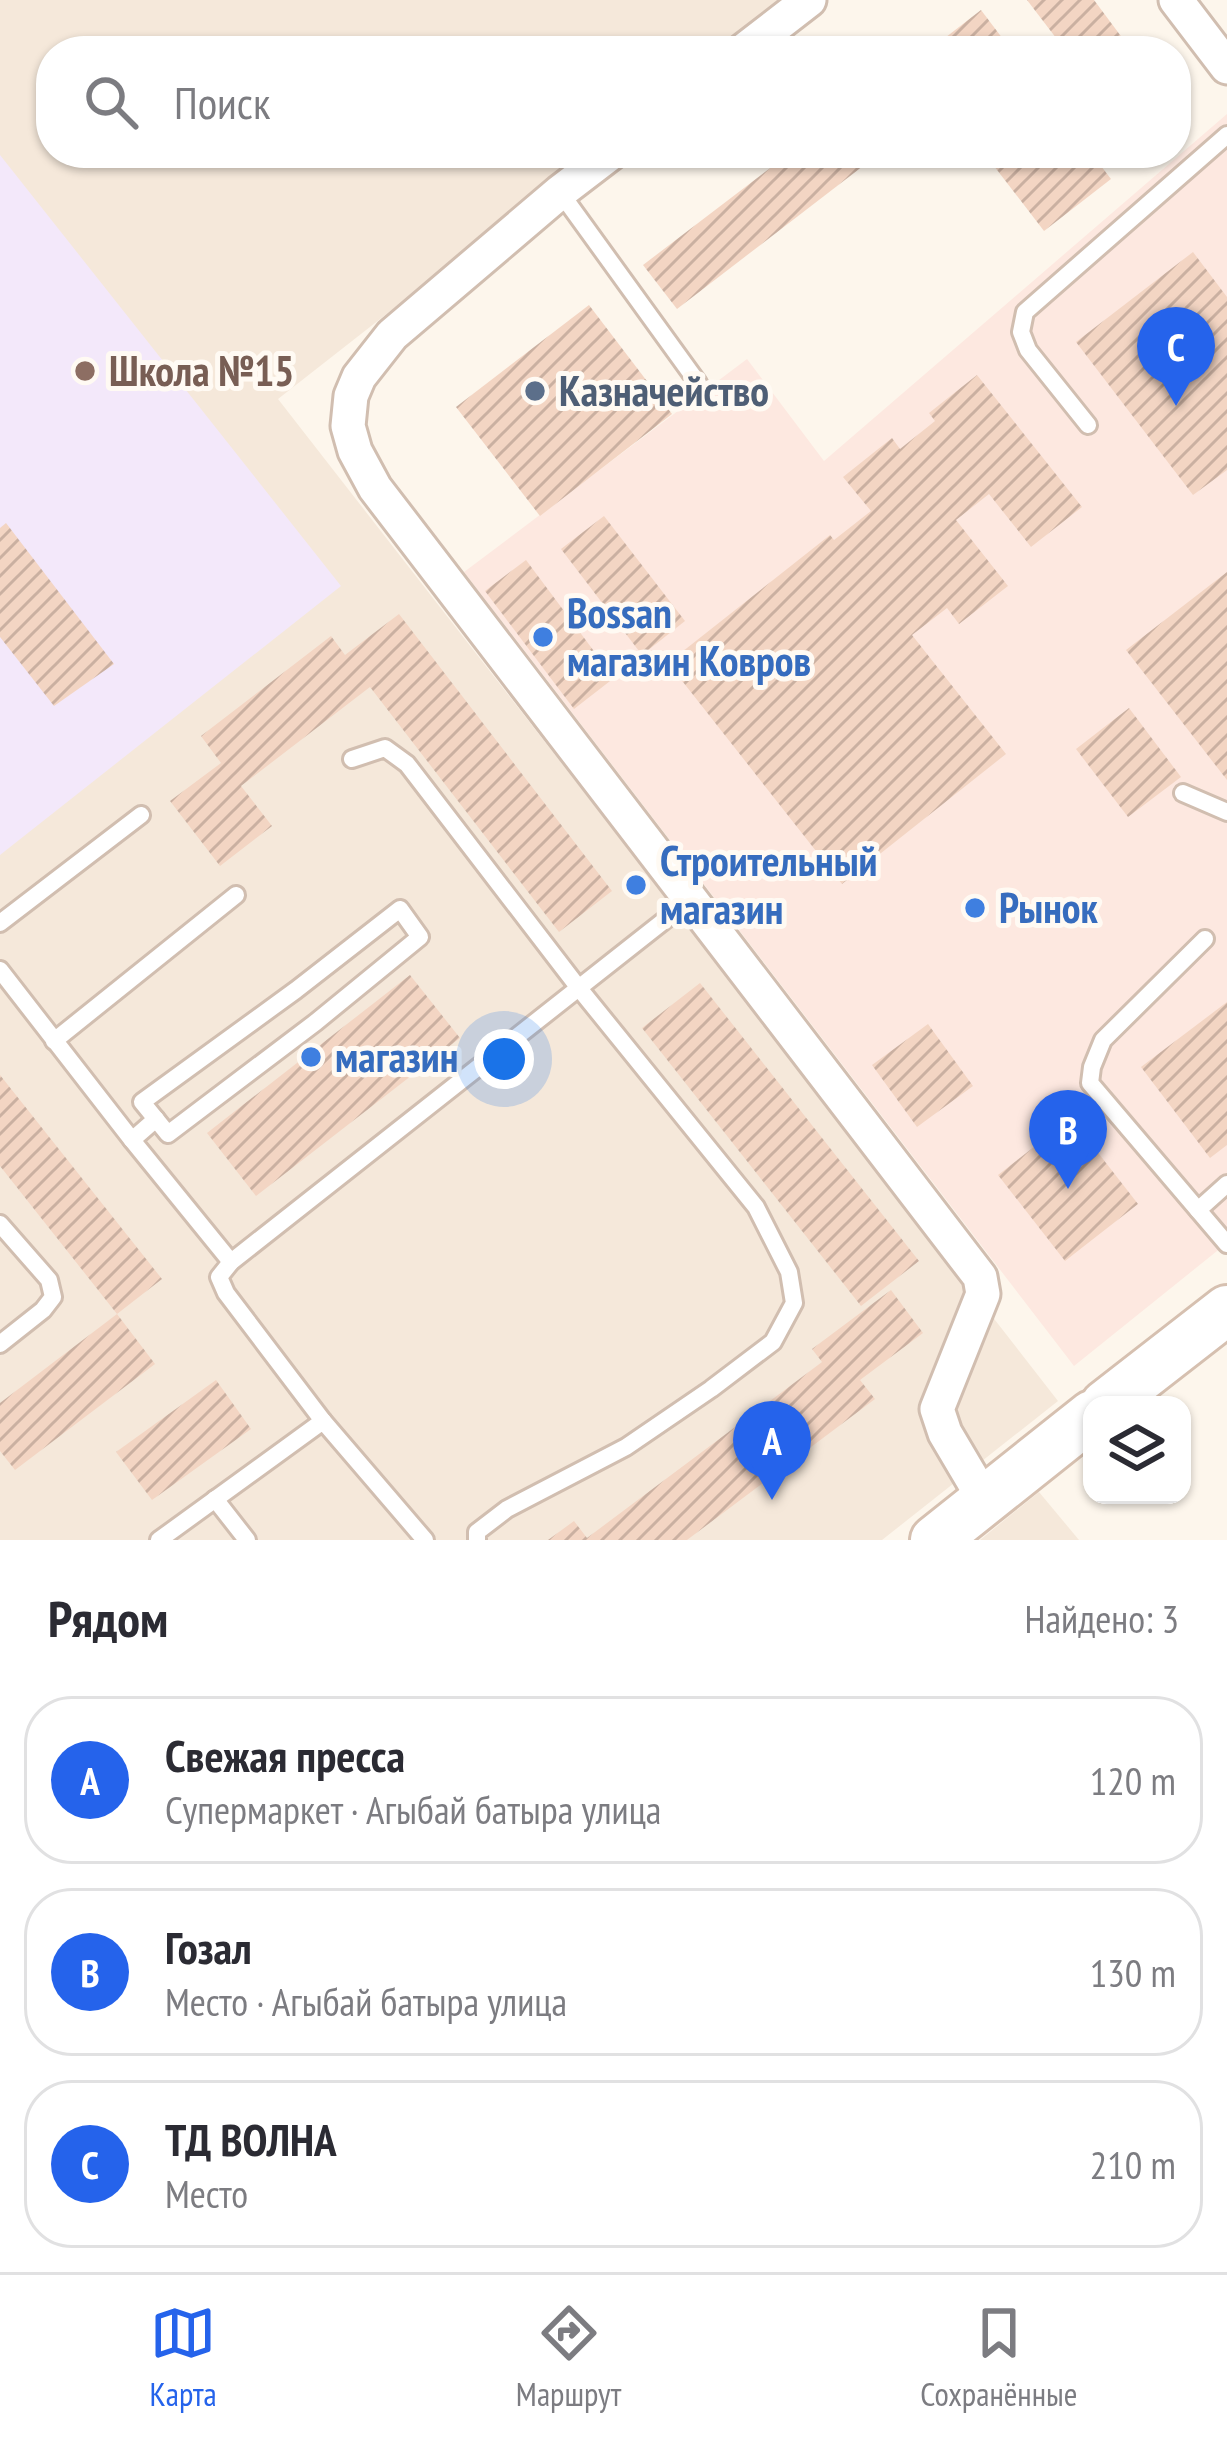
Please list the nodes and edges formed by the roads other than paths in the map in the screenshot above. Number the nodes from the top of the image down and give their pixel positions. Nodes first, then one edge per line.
1 (809, 0) edge
2 (1176, 0) edge
3 (762, 36) edge
4 (1227, 67) edge
5 (1227, 135) edge
6 (1191, 167) edge
7 (591, 168) edge
8 (1189, 168) edge
9 (560, 192) junction
10 (698, 383) dead end
11 (1088, 425) dead end
12 (352, 759) dead end
13 (1183, 793) dead end
14 (1227, 812) edge
15 (141, 815) dead end
16 (236, 895) dead end
17 (689, 901) junction
18 (0, 923) edge
19 (1204, 939) dead end
20 (0, 970) edge
21 (578, 987) junction
22 (54, 1041) junction
23 (155, 1119) junction
24 (132, 1140) junction
25 (1227, 1184) edge
26 (1198, 1210) junction
27 (0, 1224) edge
28 (1227, 1244) edge
29 (231, 1262) junction
30 (1227, 1310) edge
31 (0, 1345) edge
32 (1117, 1396) edge
33 (322, 1421) junction
34 (1083, 1422) edge
35 (215, 1499) junction
36 (984, 1499) junction
37 (159, 1540) edge
38 (247, 1540) edge
39 (425, 1540) edge
40 (477, 1540) edge
41 (935, 1540) edge

1 - 3 street
2 - 4 street
5 - 6 lane
7 - 9 street
8 - 11 lane
9 - 10 lane
9 - 17 street
12 - 21 lane
13 - 14 lane
15 - 18 lane
16 - 22 lane
17 - 21 lane
17 - 36 street
19 - 26 lane
20 - 22 lane
21 - 29 lane
21 - 40 lane
22 - 24 lane
23 - 23 lane
23 - 24 lane
24 - 29 lane
25 - 26 lane
26 - 28 lane
27 - 31 lane
29 - 33 lane
30 - 32 main road
33 - 35 lane
33 - 39 lane
34 - 36 main road
35 - 37 lane
35 - 38 lane
36 - 41 main road

